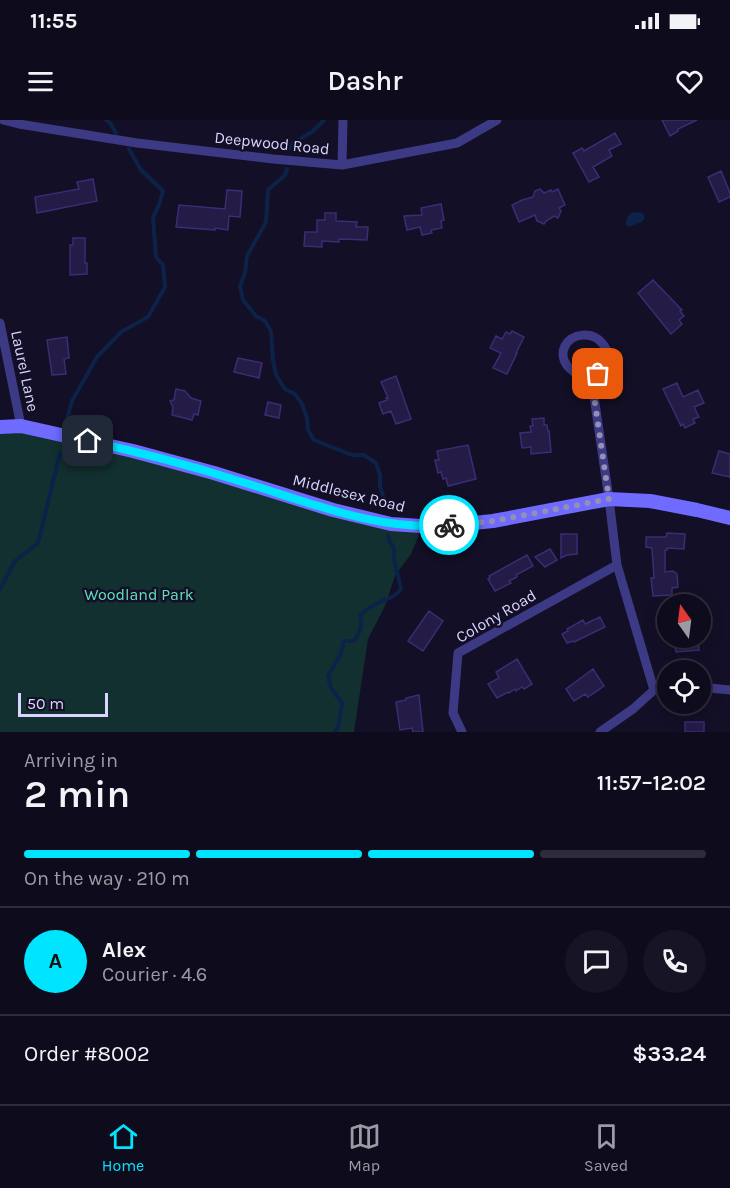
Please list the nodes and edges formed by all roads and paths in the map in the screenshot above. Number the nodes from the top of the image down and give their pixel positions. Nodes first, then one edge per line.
1 (3, 120) edge
2 (343, 120) edge
3 (496, 120) edge
4 (342, 165) junction
5 (0, 323) edge
6 (591, 376) junction
7 (21, 426) junction
8 (0, 428) edge
9 (609, 499) junction
10 (730, 518) edge
11 (617, 565) junction
12 (711, 688) edge
13 (654, 690) junction
14 (657, 690) edge
15 (730, 690) edge
16 (462, 732) edge
17 (600, 732) edge

1 - 4 street, Deepwood Road
2 - 4 street
3 - 4 street, Deepwood Road
5 - 7 street, Laurel Lane
6 - 6 street
6 - 9 street
7 - 8 street, Middlesex Road
7 - 9 street, Middlesex Road
9 - 10 street, Middlesex Road
9 - 11 street
11 - 13 street
11 - 16 street, Colony Road
12 - 15 street
13 - 14 street
13 - 17 street

